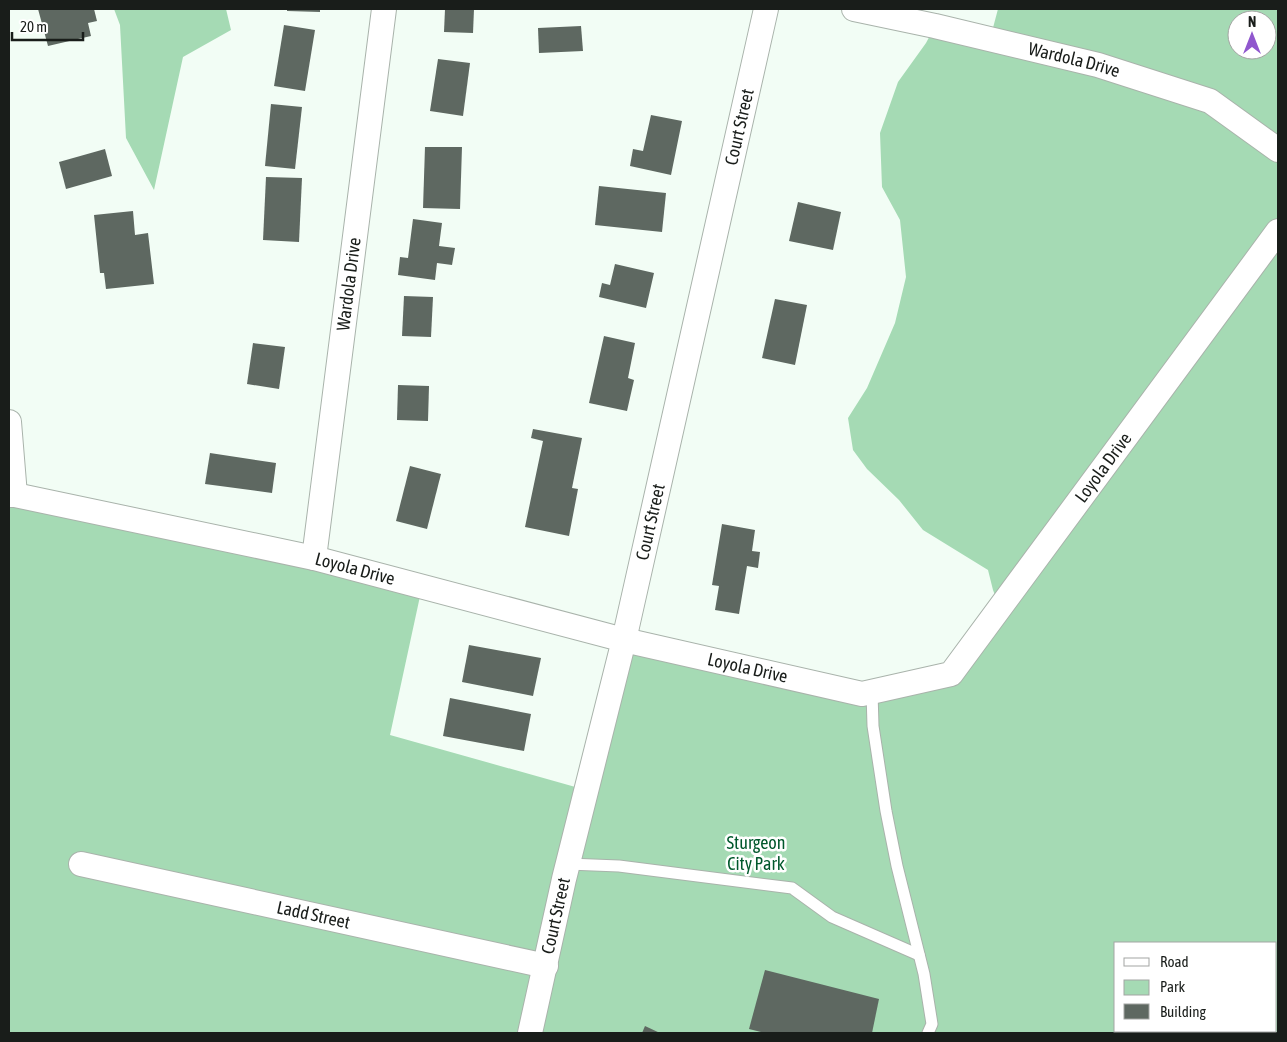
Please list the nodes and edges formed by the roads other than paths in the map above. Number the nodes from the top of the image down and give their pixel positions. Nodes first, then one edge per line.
1 (384, 9) edge
2 (766, 9) edge
3 (854, 9) edge
4 (1278, 150) edge
5 (1278, 231) edge
6 (9, 422) edge
7 (12, 495) edge
8 (314, 558) junction
9 (624, 640) junction
10 (872, 692) junction
11 (81, 864) dead end
12 (568, 864) junction
13 (919, 955) junction
14 (546, 966) junction
15 (530, 1033) edge
16 (928, 1033) edge

1 - 8 street, Wardola Drive
2 - 9 street, Court Street
3 - 4 street, Wardola Drive
5 - 10 street, Loyola Drive
6 - 7 street
7 - 8 street, Loyola Drive
8 - 9 street, Loyola Drive
9 - 10 street, Loyola Drive
9 - 12 street, Court Street
10 - 13 lane
11 - 14 street, Ladd Street
12 - 13 lane
12 - 14 street, Court Street
13 - 16 lane
14 - 15 street, Court Street

